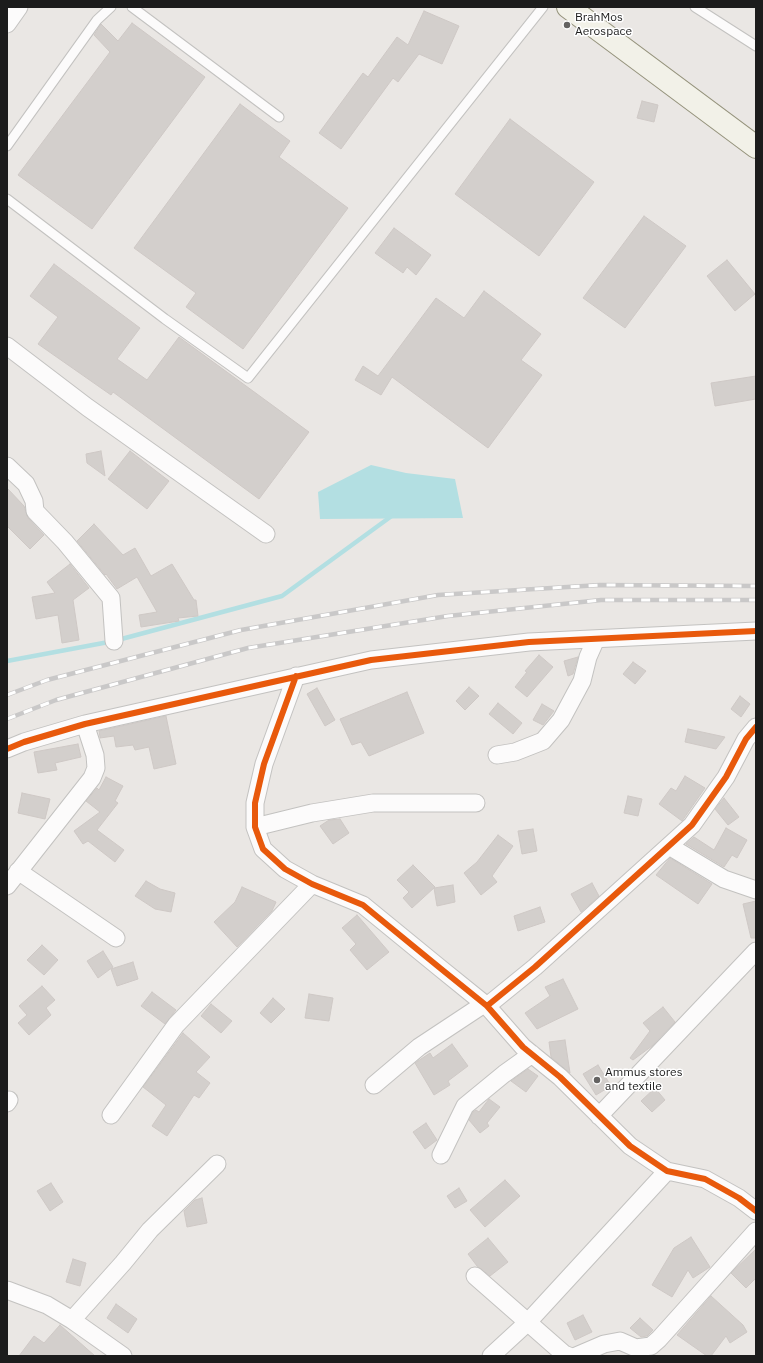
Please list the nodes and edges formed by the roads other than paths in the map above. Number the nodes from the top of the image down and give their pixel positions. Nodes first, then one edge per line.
1 (19, 7) edge
2 (111, 7) edge
3 (132, 7) edge
4 (543, 7) edge
5 (568, 7) edge
6 (593, 7) edge
7 (695, 7) edge
8 (7, 24) edge
9 (756, 46) edge
10 (279, 117) dead end
11 (756, 129) edge
12 (7, 146) edge
13 (756, 147) edge
14 (7, 199) edge
15 (7, 346) edge
16 (7, 466) edge
17 (266, 534) dead end
18 (756, 631) edge
19 (596, 638) junction
20 (114, 641) dead end
21 (296, 676) junction
22 (85, 724) junction
23 (756, 727) edge
24 (7, 749) edge
25 (497, 755) dead end
26 (476, 803) dead end
27 (255, 827) junction
28 (669, 846) junction
29 (18, 871) junction
30 (312, 884) junction
31 (7, 886) edge
32 (756, 890) edge
33 (116, 938) dead end
34 (756, 952) edge
35 (486, 1005) junction
36 (532, 1054) junction
37 (374, 1085) dead end
38 (111, 1115) dead end
39 (599, 1116) junction
40 (441, 1155) dead end
41 (217, 1164) dead end
42 (667, 1171) junction
43 (756, 1211) edge
44 (756, 1231) edge
45 (475, 1276) dead end
46 (7, 1290) edge
47 (72, 1320) junction
48 (528, 1322) junction
49 (123, 1356) edge
50 (492, 1356) edge
51 (569, 1356) edge
52 (576, 1356) edge

1 - 8 street
2 - 12 lane
3 - 10 lane
4 - 14 lane
5 - 13 main road
6 - 11 main road
7 - 9 lane
15 - 17 street
16 - 20 street
18 - 19 street
19 - 21 street
19 - 25 street
21 - 22 street
21 - 27 street
22 - 24 street
22 - 29 street
23 - 28 street
26 - 27 street
27 - 30 street
28 - 32 street
28 - 35 street
29 - 31 street
29 - 33 street
30 - 35 street
30 - 38 street
34 - 39 street
35 - 36 street
35 - 37 street
36 - 39 street
36 - 40 street
39 - 42 street
41 - 47 street
42 - 43 street
42 - 48 street
44 - 52 street
45 - 48 street
46 - 47 street
47 - 49 street
48 - 50 street
48 - 51 street

